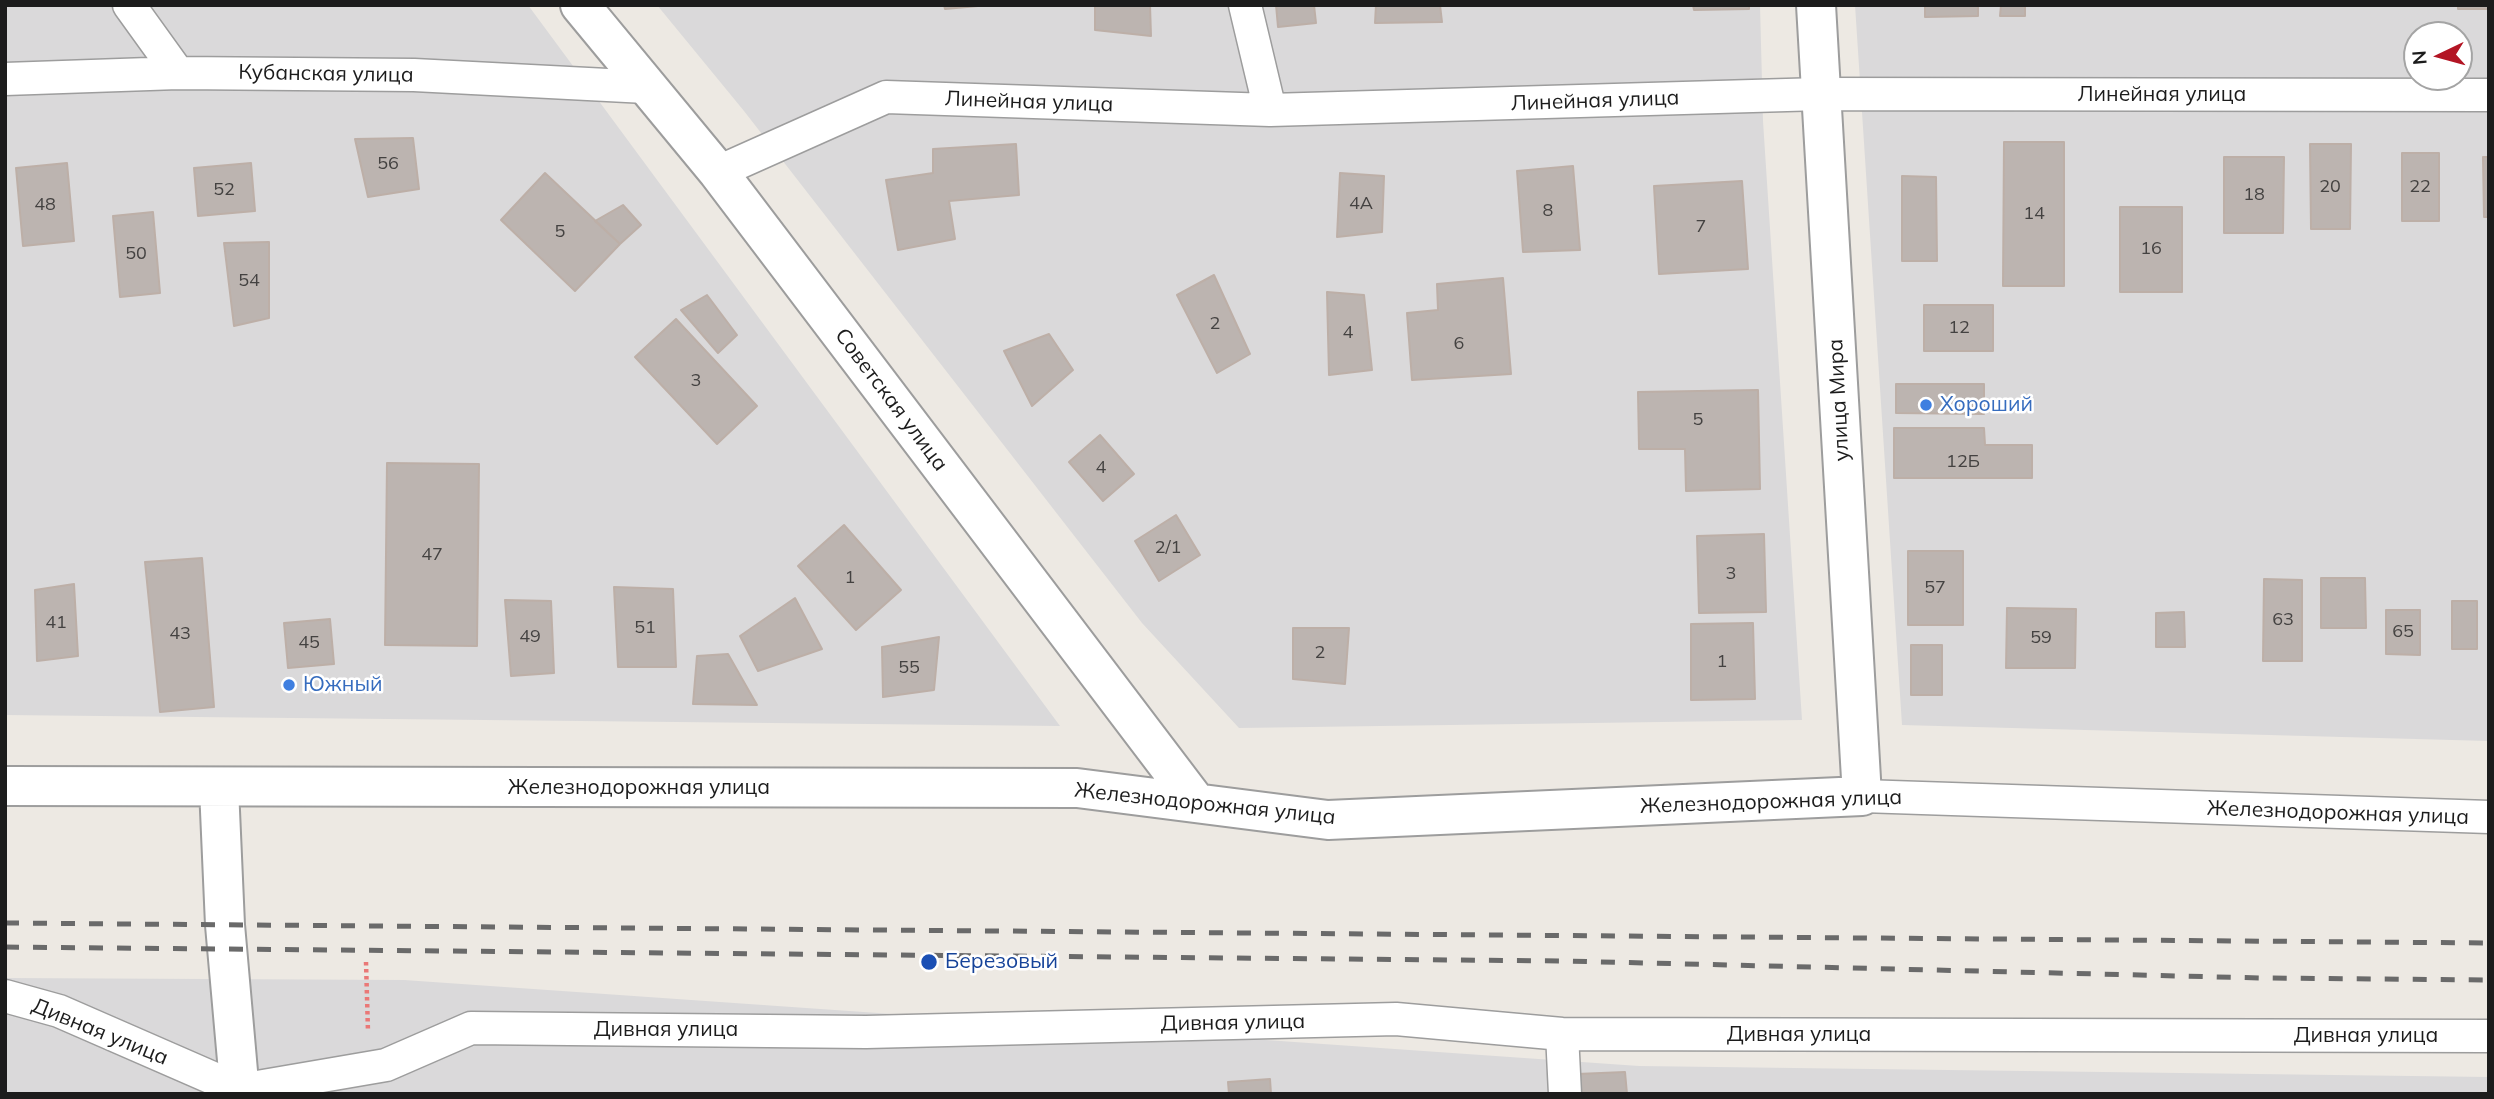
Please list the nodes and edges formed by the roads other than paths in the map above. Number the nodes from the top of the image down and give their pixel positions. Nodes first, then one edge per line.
1 (129, 5) edge
2 (580, 5) edge
3 (1245, 5) edge
4 (1816, 5) edge
5 (178, 73) junction
6 (5, 79) edge
7 (646, 87) junction
8 (1821, 94) junction
9 (2489, 95) edge
10 (1270, 110) junction
11 (718, 172) junction
12 (5, 786) edge
13 (219, 788) junction
14 (1862, 796) junction
15 (1195, 801) junction
16 (2489, 817) edge
17 (5, 996) edge
18 (1562, 1034) junction
19 (2489, 1036) edge
20 (240, 1092) edge
21 (1565, 1094) edge

1 - 5 street
2 - 7 street, Советская улица
3 - 10 street
4 - 8 street, улица Мира
5 - 6 street, Кубанская улица
5 - 7 street, Кубанская улица
7 - 11 street, Советская улица
8 - 9 street, Линейная улица
8 - 10 street, Линейная улица
8 - 14 street, улица Мира
10 - 11 street, Линейная улица
11 - 15 street, Советская улица
12 - 13 street, Железнодорожная улица
13 - 15 street, Железнодорожная улица
13 - 20 street
14 - 15 street, Железнодорожная улица
14 - 16 street, Железнодорожная улица
17 - 20 street, Дивная улица
18 - 19 street, Дивная улица
18 - 20 street, Дивная улица
18 - 21 street

